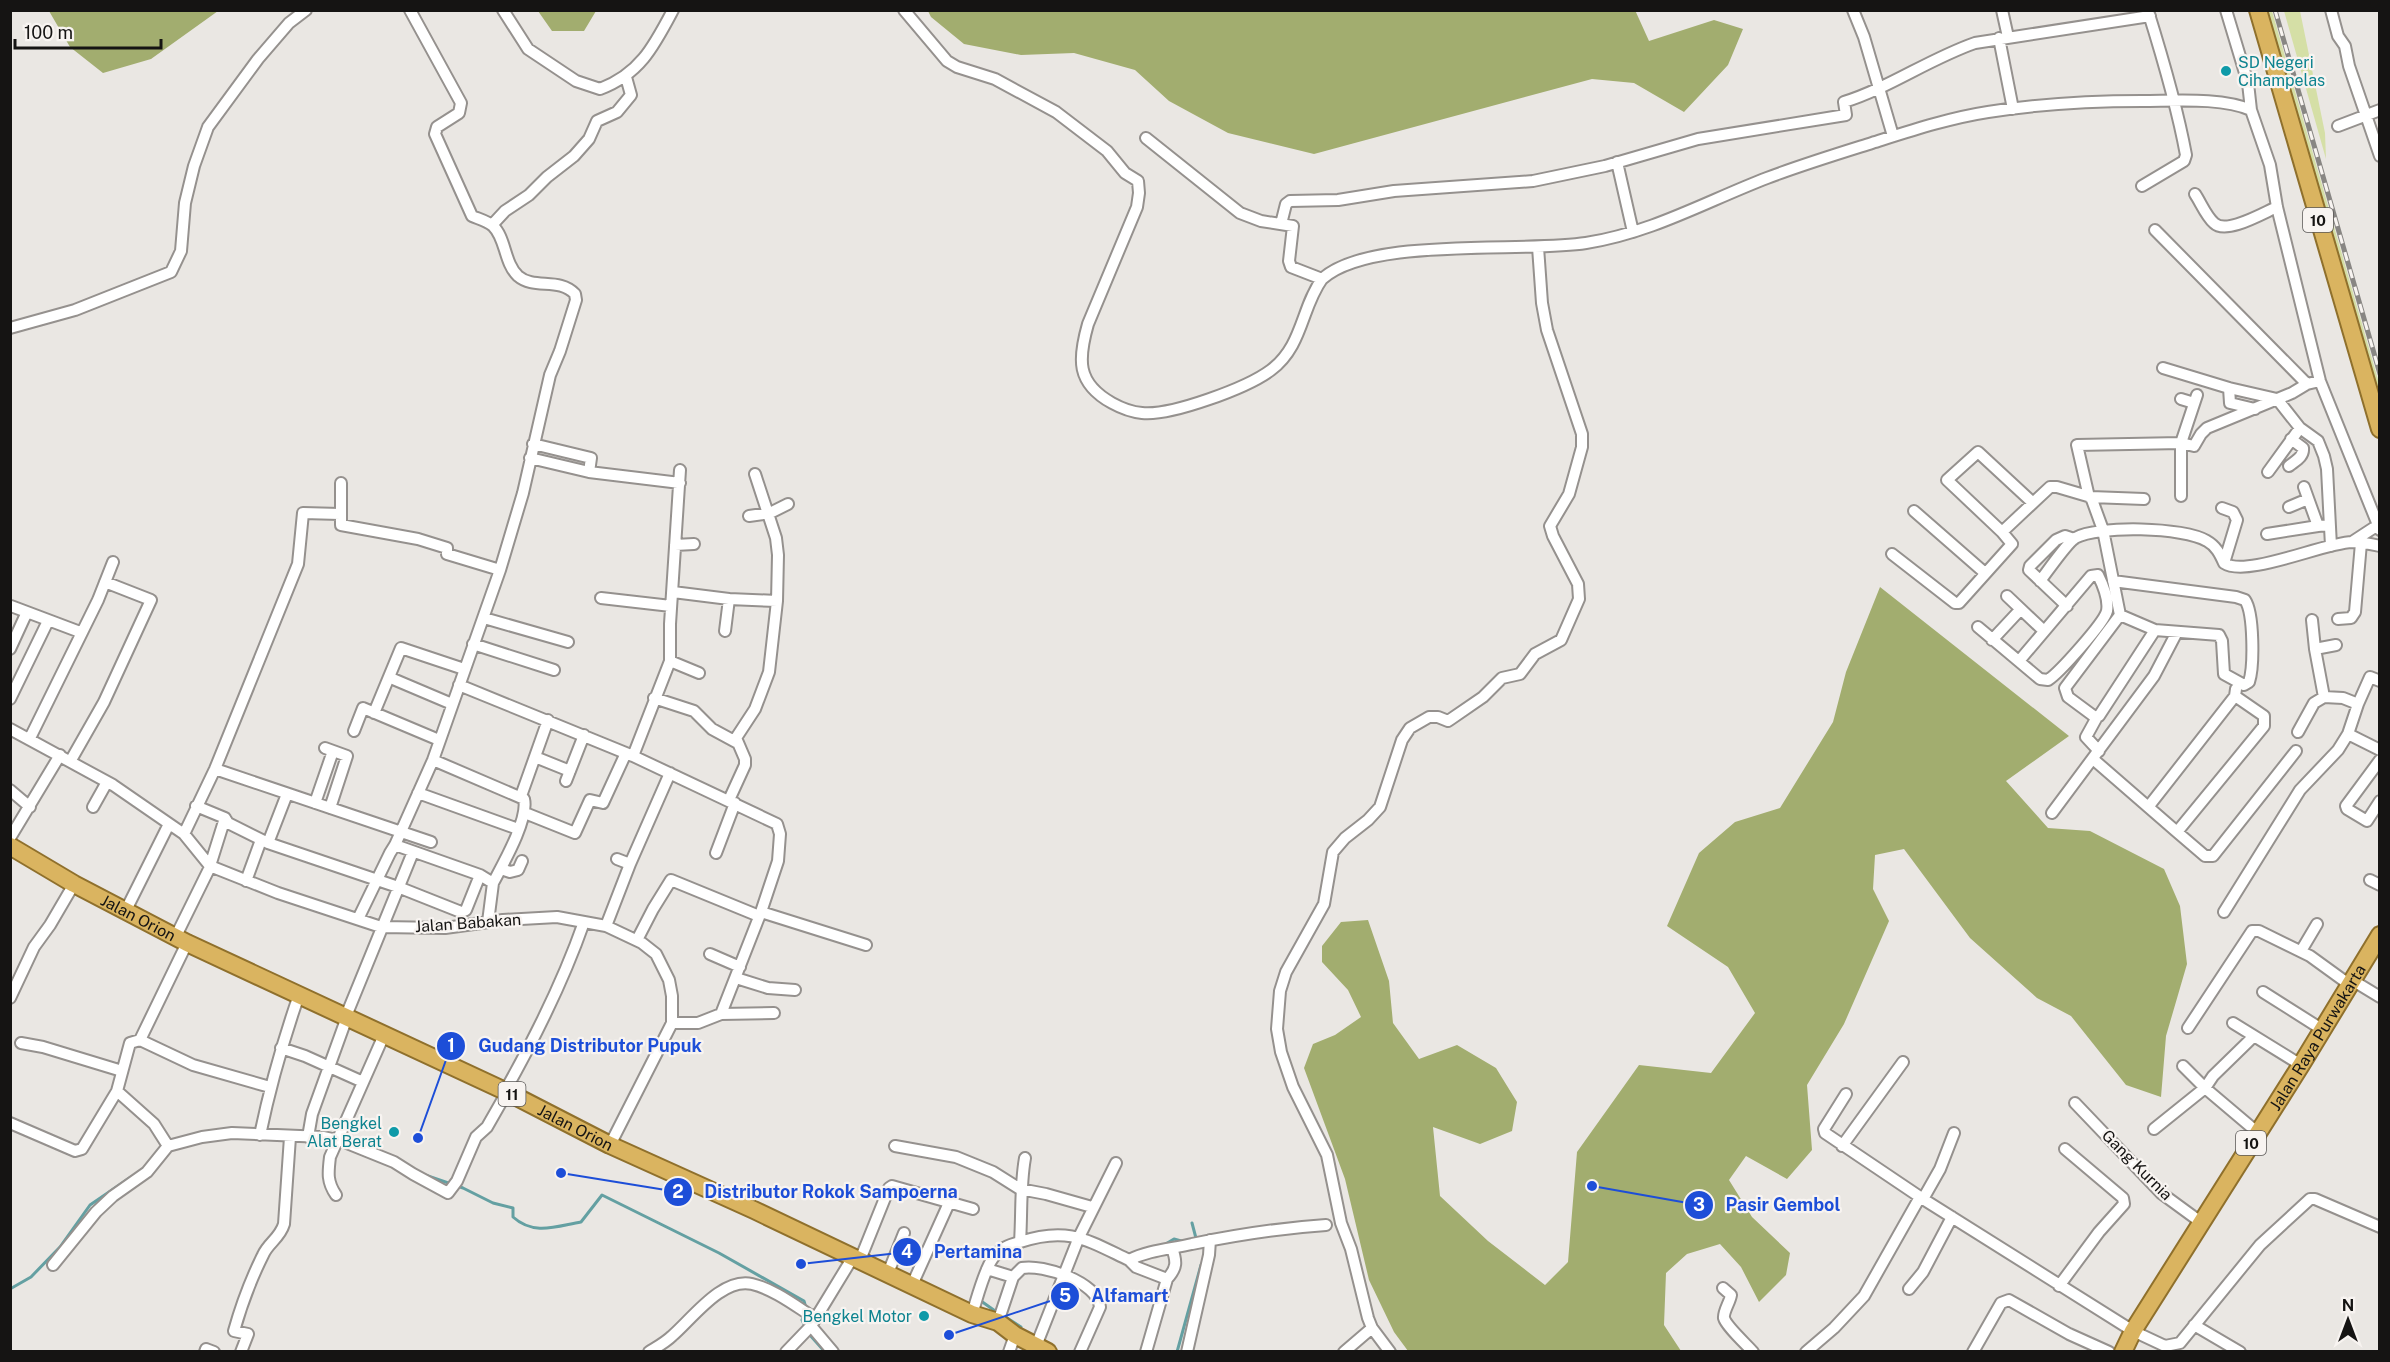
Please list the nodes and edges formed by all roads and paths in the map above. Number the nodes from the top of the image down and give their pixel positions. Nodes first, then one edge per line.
1 (306, 10) edge
2 (411, 10) edge
3 (503, 10) edge
4 (673, 10) edge
5 (904, 10) edge
6 (1853, 10) edge
7 (2002, 10) edge
8 (2226, 10) edge
9 (2258, 10) edge
10 (2331, 10) edge
11 (2149, 13) edge
12 (2004, 37) junction
13 (626, 77) junction
14 (1878, 89) junction
15 (2176, 101) junction
16 (2013, 109) junction
17 (2251, 110) junction
18 (2379, 110) edge
19 (2367, 115) junction
20 (2338, 126) dead end
21 (1893, 136) junction
22 (1146, 138) dead end
23 (2379, 156) edge
24 (1617, 162) junction
25 (2142, 186) dead end
26 (2195, 194) dead end
27 (2277, 207) junction
28 (1281, 224) junction
29 (492, 225) junction
30 (2155, 230) dead end
31 (1633, 232) junction
32 (1538, 247) junction
33 (1322, 279) junction
34 (10, 328) edge
35 (2163, 368) dead end
36 (2320, 381) junction
37 (2307, 384) junction
38 (2229, 388) junction
39 (2181, 399) dead end
40 (2277, 399) junction
41 (2255, 409) junction
42 (2300, 428) junction
43 (2379, 429) edge
44 (2291, 439) junction
45 (2181, 443) junction
46 (533, 444) junction
47 (530, 458) junction
48 (2289, 466) dead end
49 (681, 470) dead end
50 (589, 472) junction
51 (2268, 472) dead end
52 (755, 474) dead end
53 (341, 483) dead end
54 (680, 483) junction
55 (2304, 487) dead end
56 (2181, 496) dead end
57 (2090, 497) junction
58 (2144, 499) dead end
59 (2308, 499) junction
60 (2032, 502) junction
61 (788, 504) dead end
62 (2289, 507) dead end
63 (2222, 508) dead end
64 (1914, 511) dead end
65 (770, 513) junction
66 (340, 514) junction
67 (749, 516) dead end
68 (2329, 525) junction
69 (2318, 526) junction
70 (2379, 527) edge
71 (2103, 530) junction
72 (2002, 532) junction
73 (2267, 534) dead end
74 (2074, 539) junction
75 (2356, 543) junction
76 (694, 544) dead end
77 (675, 545) junction
78 (2331, 546) junction
79 (2379, 546) edge
80 (1892, 554) dead end
81 (113, 562) dead end
82 (2224, 562) junction
83 (500, 570) junction
84 (1984, 573) junction
85 (2040, 581) junction
86 (2113, 581) junction
87 (105, 582) junction
88 (673, 592) junction
89 (2007, 596) dead end
90 (601, 598) dead end
91 (729, 599) junction
92 (777, 600) junction
93 (12, 606) edge
94 (671, 606) junction
95 (2067, 606) junction
96 (2020, 610) junction
97 (27, 612) junction
98 (2120, 615) junction
99 (484, 618) junction
100 (2338, 619) dead end
101 (2312, 620) dead end
102 (48, 621) junction
103 (1978, 627) dead end
104 (2155, 630) junction
105 (725, 631) dead end
106 (2044, 631) junction
107 (80, 632) junction
108 (2177, 632) junction
109 (1992, 640) junction
110 (568, 642) dead end
111 (473, 644) junction
112 (2336, 645) dead end
113 (10, 649) edge
114 (2314, 649) junction
115 (670, 661) junction
116 (2019, 661) junction
117 (464, 669) junction
118 (554, 670) dead end
119 (699, 673) dead end
120 (393, 679) dead end
121 (2379, 681) edge
122 (2236, 682) junction
123 (459, 685) junction
124 (2235, 696) junction
125 (2324, 697) junction
126 (654, 698) junction
127 (10, 699) edge
128 (452, 704) junction
129 (2358, 704) junction
130 (374, 713) junction
131 (2097, 717) junction
132 (548, 720) junction
133 (10, 729) edge
134 (354, 731) dead end
135 (2298, 732) dead end
136 (2348, 734) junction
137 (584, 735) junction
138 (30, 738) junction
139 (439, 740) junction
140 (736, 742) junction
141 (2379, 750) edge
142 (2296, 752) dead end
143 (630, 754) junction
144 (2096, 755) junction
145 (535, 757) junction
146 (59, 758) junction
147 (71, 760) junction
148 (433, 760) junction
149 (2379, 760) edge
150 (215, 769) junction
151 (670, 773) junction
152 (106, 784) junction
153 (10, 790) edge
154 (418, 793) junction
155 (286, 794) junction
156 (521, 796) junction
157 (732, 802) junction
158 (2379, 802) edge
159 (315, 803) junction
160 (196, 806) junction
161 (2150, 806) junction
162 (30, 807) junction
163 (93, 807) dead end
164 (330, 808) junction
165 (525, 813) junction
166 (2052, 813) dead end
167 (225, 818) junction
168 (168, 826) junction
169 (518, 829) junction
170 (401, 832) junction
171 (2177, 832) junction
172 (184, 834) junction
173 (10, 838) edge
174 (264, 842) junction
175 (431, 842) dead end
176 (10, 846) edge
177 (395, 846) junction
178 (413, 852) junction
179 (716, 853) dead end
180 (617, 859) dead end
181 (522, 861) dead end
182 (630, 864) junction
183 (501, 869) junction
184 (208, 870) junction
185 (480, 875) junction
186 (376, 880) junction
187 (246, 881) junction
188 (493, 883) junction
189 (74, 884) junction
190 (399, 887) junction
191 (125, 912) junction
192 (2224, 912) dead end
193 (760, 914) junction
194 (358, 919) junction
195 (488, 922) junction
196 (584, 922) junction
197 (2317, 924) dead end
198 (606, 926) junction
199 (381, 927) junction
200 (2379, 935) edge
201 (637, 940) junction
202 (181, 941) junction
203 (866, 945) dead end
204 (2301, 951) junction
205 (710, 954) dead end
206 (738, 973) junction
207 (15, 975) edge
208 (2351, 982) junction
209 (795, 990) dead end
210 (2263, 992) dead end
211 (299, 995) junction
212 (2379, 997) edge
213 (10, 998) edge
214 (774, 1013) dead end
215 (721, 1014) junction
216 (347, 1016) junction
217 (672, 1023) junction
218 (2233, 1023) dead end
219 (2188, 1028) dead end
220 (2323, 1030) junction
221 (384, 1035) junction
222 (2253, 1037) junction
223 (140, 1040) junction
224 (21, 1043) dead end
225 (281, 1048) junction
226 (1903, 1062) dead end
227 (2301, 1065) junction
228 (2182, 1066) dead end
229 (328, 1067) junction
230 (122, 1071) junction
231 (363, 1082) junction
232 (270, 1087) junction
233 (2205, 1088) junction
234 (117, 1091) junction
235 (506, 1091) junction
236 (1846, 1094) dead end
237 (2075, 1103) dead end
238 (10, 1123) edge
239 (2154, 1129) dead end
240 (2258, 1132) junction
241 (261, 1133) junction
242 (1954, 1133) dead end
243 (308, 1134) junction
244 (290, 1137) junction
245 (338, 1137) junction
246 (167, 1144) junction
247 (610, 1145) junction
248 (895, 1146) dead end
249 (1842, 1146) junction
250 (2065, 1149) dead end
251 (1025, 1158) dead end
252 (1116, 1163) dead end
253 (1020, 1189) junction
254 (336, 1195) dead end
255 (1922, 1198) junction
256 (949, 1203) junction
257 (1092, 1207) junction
258 (973, 1209) dead end
259 (1952, 1216) junction
260 (2202, 1223) junction
261 (1326, 1225) dead end
262 (2379, 1227) edge
263 (904, 1233) dead end
264 (1079, 1237) junction
265 (1209, 1240) junction
266 (1020, 1242) junction
267 (1172, 1248) junction
268 (856, 1259) junction
269 (1130, 1260) junction
270 (53, 1265) dead end
271 (987, 1269) junction
272 (888, 1273) junction
273 (1064, 1275) junction
274 (1013, 1277) junction
275 (1167, 1279) junction
276 (912, 1285) junction
277 (2059, 1286) junction
278 (1723, 1288) dead end
279 (1910, 1289) dead end
280 (972, 1314) junction
281 (998, 1322) junction
282 (810, 1324) junction
283 (2194, 1325) junction
284 (1372, 1329) junction
285 (2133, 1331) junction
286 (1024, 1344) edge
287 (831, 1351) edge
288 (205, 1352) edge
289 (214, 1352) edge
290 (241, 1352) edge
291 (649, 1352) edge
292 (786, 1352) edge
293 (1080, 1352) edge
294 (1146, 1352) edge
295 (1187, 1352) edge
296 (1344, 1352) edge
297 (1390, 1352) edge
298 (1753, 1352) edge
299 (1806, 1352) edge
300 (1973, 1352) edge
301 (2109, 1352) edge
302 (2123, 1352) edge
303 (2240, 1352) edge

1 - 34 street
2 - 29 street
3 - 13 street
4 - 13 street
5 - 33 street
6 - 14 street
7 - 12 street
8 - 17 street
9 - 43 highway, 10
10 - 19 street
11 - 12 street
11 - 15 street
12 - 14 street
12 - 16 street
13 - 29 street
14 - 21 street
14 - 24 street
15 - 16 street
15 - 17 street
15 - 25 street
16 - 21 street
17 - 27 street
18 - 19 street
19 - 20 street
19 - 23 street
21 - 31 street
22 - 28 street
24 - 28 street
24 - 31 street
26 - 27 street
27 - 36 street
28 - 33 street
29 - 46 street
30 - 37 street
31 - 32 street
32 - 33 street
32 - 284 street
35 - 38 street
36 - 37 street
36 - 70 street
37 - 40 street
38 - 40 street
38 - 41 street
39 - 45 street
40 - 41 street
40 - 42 street
41 - 45 street
42 - 44 street
42 - 68 street
44 - 48 street
44 - 51 street
45 - 56 street
45 - 57 street
46 - 47 street
46 - 50 street
47 - 50 street
47 - 83 street
49 - 54 street
50 - 54 street
52 - 65 street
53 - 66 street
54 - 77 street
55 - 59 street
57 - 58 street
57 - 60 street
57 - 71 street
59 - 62 street
59 - 69 street
60 - 72 street
60 - 72 street
61 - 65 street
63 - 82 street
64 - 84 street
65 - 67 street
65 - 92 street
66 - 83 street
66 - 150 street
68 - 69 street
68 - 78 street
69 - 73 street
70 - 75 street
71 - 74 street
71 - 82 street
71 - 86 street
72 - 84 street
74 - 85 street
74 - 85 street
75 - 78 street
75 - 79 street
75 - 100 street
76 - 77 street
77 - 88 street
78 - 82 street
80 - 84 street
81 - 87 street
83 - 99 street
85 - 95 street
86 - 98 street
86 - 122 street
87 - 107 street
87 - 147 street
88 - 91 street
88 - 94 street
89 - 96 street
90 - 94 street
91 - 92 street
91 - 105 street
92 - 140 street
93 - 97 street
94 - 115 street
95 - 106 street
95 - 116 street
96 - 106 street
96 - 109 street
97 - 102 street
97 - 113 street
98 - 104 street
98 - 131 street
99 - 110 street
99 - 111 street
101 - 114 street
102 - 107 street
102 - 127 street
103 - 109 street
104 - 108 street
104 - 131 street
106 - 116 street
107 - 138 street
108 - 122 street
108 - 144 street
109 - 116 street
111 - 117 street
111 - 118 street
112 - 114 street
114 - 125 street
115 - 119 street
115 - 126 street
117 - 123 street
117 - 130 street
120 - 128 street
121 - 129 street
122 - 124 street
123 - 128 street
123 - 132 street
124 - 161 street
124 - 171 street
125 - 129 street
125 - 135 street
126 - 140 street
126 - 143 street
128 - 139 street
129 - 136 street
130 - 134 street
130 - 139 street
131 - 144 street
132 - 137 street
132 - 145 street
133 - 138 street, Jalan Babakan
136 - 141 street
136 - 192 street
137 - 143 street
137 - 145 street
138 - 146 street, Jalan Babakan
139 - 148 street
140 - 157 street
142 - 171 street
143 - 151 street
143 - 165 street
144 - 161 street
144 - 166 street
145 - 156 street
146 - 147 street, Jalan Babakan
146 - 162 street
147 - 152 street, Jalan Babakan
148 - 154 street
148 - 156 street
149 - 158 street
150 - 155 street
150 - 160 street
151 - 157 street
151 - 182 street
152 - 163 street
152 - 168 street, Jalan Babakan
153 - 162 street
154 - 169 street
154 - 170 street
155 - 159 street
155 - 174 street
156 - 165 street
157 - 179 street
157 - 193 street
159 - 164 street
159 - 164 street
160 - 167 street
160 - 172 street
161 - 171 street
162 - 173 street
164 - 170 street
165 - 169 street
167 - 174 street
167 - 184 street
168 - 172 street, Jalan Babakan
168 - 191 street
169 - 183 street
170 - 175 street
170 - 177 street
172 - 184 street, Jalan Babakan
174 - 186 street
174 - 187 street
176 - 189 highway, Jalan Orion / 11
177 - 178 street
177 - 186 street
178 - 185 street
178 - 190 street
180 - 182 street
181 - 183 street
182 - 198 street
183 - 188 street
184 - 187 street, Jalan Babakan
184 - 202 street
185 - 188 street
185 - 190 street
186 - 190 street
186 - 194 street
187 - 194 street, Jalan Babakan
188 - 195 street
189 - 191 highway, Jalan Orion / 11
189 - 207 street
190 - 199 street
191 - 202 highway, Jalan Orion / 11
193 - 201 street
193 - 203 street
193 - 206 street
194 - 199 street, Jalan Babakan
195 - 196 street, Jalan Babakan
195 - 199 street, Jalan Babakan
196 - 198 street, Jalan Babakan
196 - 235 street
197 - 204 street
198 - 201 street, Jalan Babakan
199 - 216 street
200 - 208 highway, Jalan Raya Purwakarta / 10
201 - 217 street, Jalan Babakan
202 - 211 highway, Jalan Orion / 11
202 - 223 street
204 - 208 street
204 - 219 street
205 - 206 street
206 - 209 street
206 - 215 street
207 - 213 street
208 - 212 street
208 - 220 highway, Jalan Raya Purwakarta / 10
210 - 220 street
211 - 216 highway, Jalan Orion / 11
211 - 225 street
214 - 215 street
215 - 217 street
216 - 221 highway, Jalan Orion / 11
216 - 229 street
217 - 247 street, Jalan Babakan
218 - 222 street
220 - 227 highway, Jalan Raya Purwakarta / 10
221 - 231 street
221 - 235 highway, Jalan Orion / 11
222 - 227 street
222 - 233 street
223 - 230 street
223 - 232 street
224 - 230 street
225 - 229 street
225 - 232 street
226 - 249 street
227 - 240 highway, Jalan Raya Purwakarta / 10
228 - 233 street
229 - 231 street
229 - 243 street
230 - 234 street
231 - 245 street
232 - 241 street
233 - 239 street
233 - 240 street
234 - 238 street
234 - 246 street
235 - 245 street
235 - 247 highway, Jalan Orion / 11
236 - 249 street
237 - 260 street, Gang Kurnia
240 - 260 highway, Jalan Raya Purwakarta / 10
241 - 244 street
241 - 246 street
242 - 255 street
243 - 244 street
243 - 245 street
244 - 290 street
245 - 254 street
246 - 270 street
247 - 268 highway, Jalan Orion / 11
248 - 253 street
249 - 255 street
250 - 277 street
251 - 253 street
252 - 257 street
253 - 257 street
253 - 266 street
255 - 259 street
255 - 299 street
256 - 258 street
256 - 268 street
256 - 276 street
257 - 264 street
259 - 277 street
259 - 279 street
260 - 285 highway, Jalan Raya Purwakarta / 10
261 - 265 street
262 - 283 street
263 - 272 street
264 - 266 street
264 - 269 street
264 - 273 street
265 - 267 street
265 - 295 street
266 - 271 street
267 - 269 street
267 - 275 street
268 - 272 highway, Jalan Orion / 11
268 - 282 street
269 - 275 street
271 - 274 street
271 - 280 street
272 - 276 highway, Jalan Orion / 11
273 - 274 street
273 - 286 street
273 - 293 street
274 - 281 street
275 - 294 street
276 - 280 highway, Jalan Orion / 11
277 - 285 street
278 - 298 street
280 - 281 highway, Jalan Orion / 11
281 - 286 highway, Jalan Orion / 11
282 - 287 street
282 - 291 street
282 - 292 street
283 - 285 street
283 - 303 street
284 - 296 street
284 - 297 street
285 - 302 highway, Jalan Raya Purwakarta / 10
288 - 289 street
300 - 301 street

